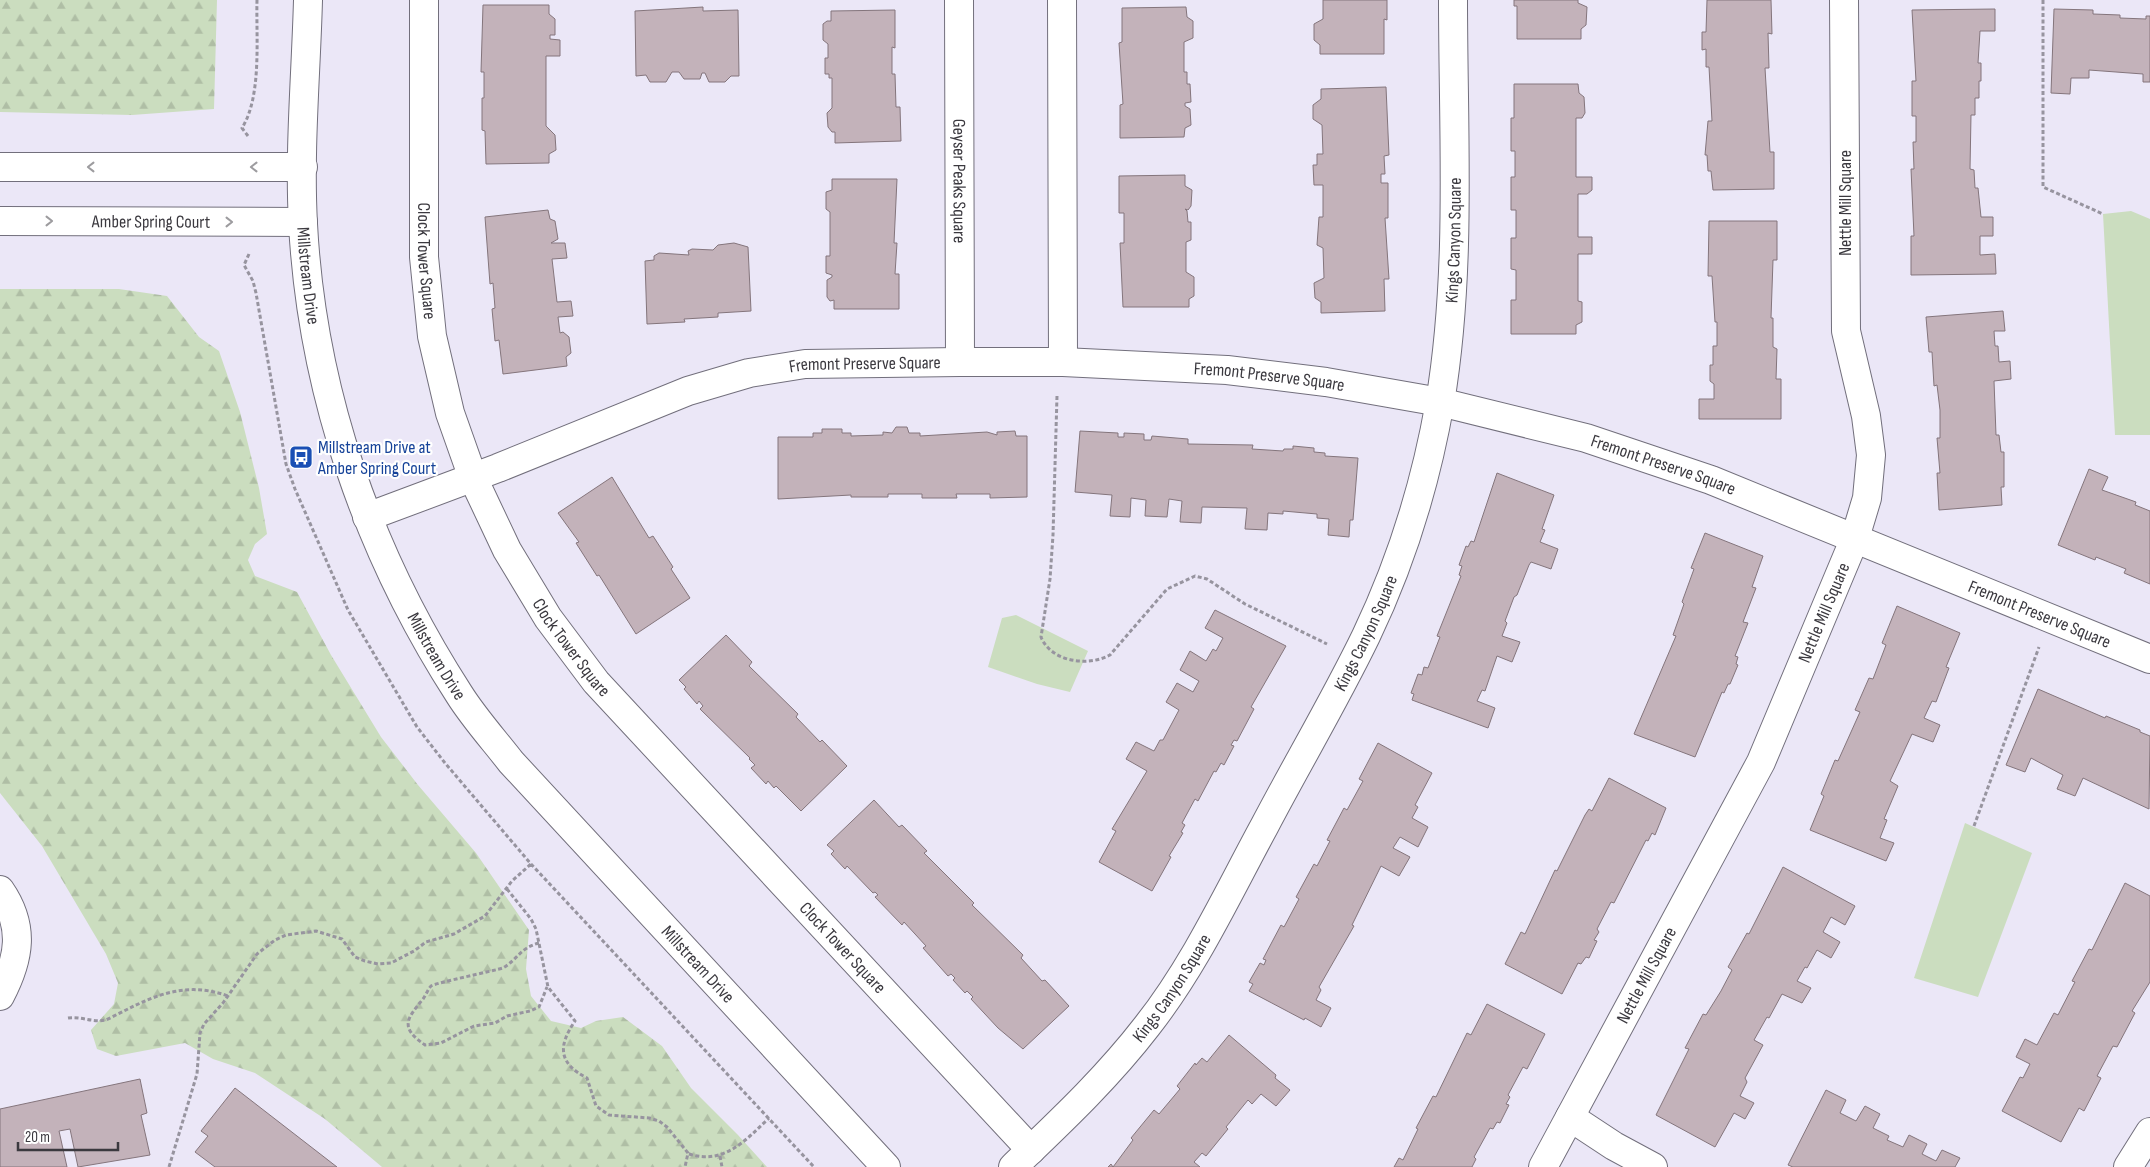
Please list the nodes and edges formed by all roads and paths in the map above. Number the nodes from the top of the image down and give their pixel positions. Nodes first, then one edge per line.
1 (257, 0) edge
2 (308, 0) edge
3 (424, 0) edge
4 (959, 0) edge
5 (1062, 0) edge
6 (1453, 0) edge
7 (1844, 0) edge
8 (2043, 0) edge
9 (248, 136) dead end
10 (0, 167) edge
11 (303, 167) junction
12 (2103, 214) dead end
13 (0, 221) edge
14 (303, 222) junction
15 (960, 362) junction
16 (1063, 362) junction
17 (1057, 396) dead end
18 (1440, 402) junction
19 (473, 478) junction
20 (367, 517) junction
21 (1855, 538) junction
22 (2039, 646) dead end
23 (1332, 647) dead end
24 (2150, 659) edge
25 (1974, 826) dead end
26 (531, 864) dead end
27 (507, 889) junction
28 (0, 890) edge
29 (539, 943) junction
30 (548, 987) junction
31 (0, 996) edge
32 (228, 996) junction
33 (68, 1018) dead end
34 (1570, 1117) junction
35 (768, 1118) dead end
36 (2150, 1132) edge
37 (688, 1154) junction
38 (720, 1156) junction
39 (1022, 1158) edge
40 (170, 1167) edge
41 (685, 1167) edge
42 (722, 1167) edge
43 (886, 1167) edge
44 (1543, 1167) edge
45 (1653, 1167) edge
46 (2128, 1167) edge

1 - 9 path
2 - 11 street, Millstream Drive
3 - 19 street, Clock Tower Square
4 - 15 street, Geyser Peaks Square
5 - 16 street
6 - 18 street, Kings Canyon Square
7 - 21 street, Nettle Mill Square
8 - 12 path
11 -> 10 street
11 - 14 street, Millstream Drive
13 -> 14 street, Amber Spring Court
14 - 20 street, Millstream Drive
15 - 16 street, Fremont Preserve Square
15 - 19 street, Fremont Preserve Square
16 - 18 street, Fremont Preserve Square
17 - 23 path
18 - 21 street, Fremont Preserve Square
18 - 39 street, Kings Canyon Square
19 - 20 street, Fremont Preserve Square
19 - 39 street, Clock Tower Square
20 - 43 street, Millstream Drive
21 - 24 street, Fremont Preserve Square
21 - 34 street, Nettle Mill Square
22 - 25 path
26 - 27 path
27 - 29 path
27 - 32 path
28 - 31 street
29 - 30 path
29 - 30 path
30 - 37 path
32 - 33 path
32 - 40 path
34 - 44 street, Nettle Mill Square
34 - 45 street
35 - 38 path
36 - 46 street
37 - 38 path
37 - 41 path
38 - 42 path

